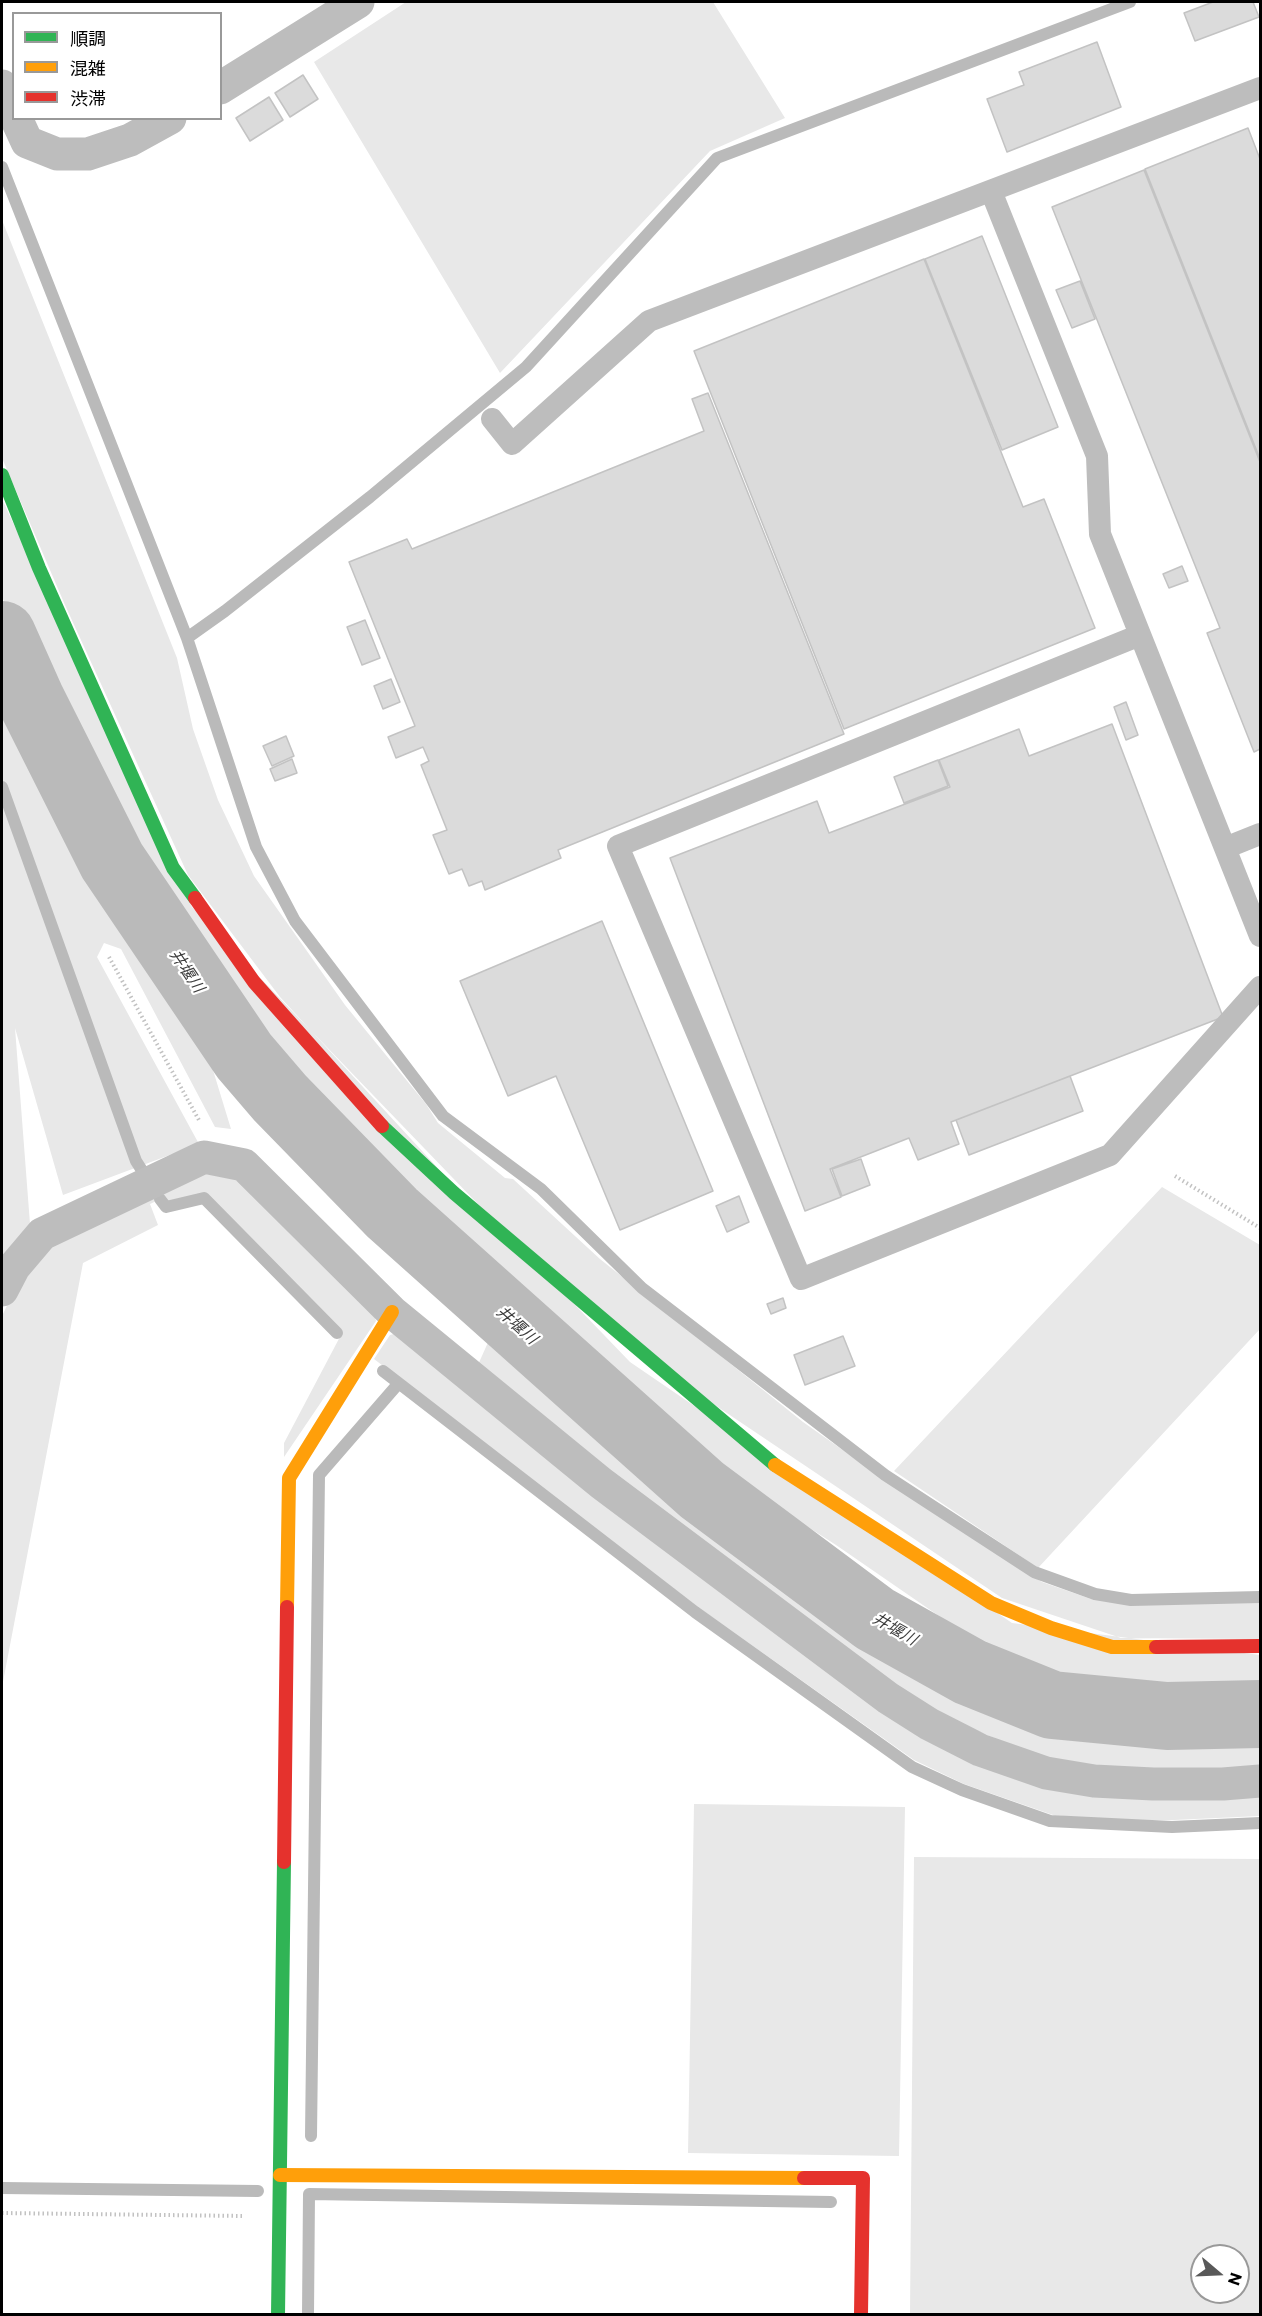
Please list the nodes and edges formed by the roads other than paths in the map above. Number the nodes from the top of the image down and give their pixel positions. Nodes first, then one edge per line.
1 (358, 2) edge
2 (2, 86) edge
3 (222, 87) edge
4 (1260, 88) edge
5 (12, 108) edge
6 (17, 120) edge
7 (166, 120) edge
8 (991, 191) junction
9 (492, 419) dead end
10 (2, 475) edge
11 (1140, 635) junction
12 (1260, 834) edge
13 (1225, 848) junction
14 (1260, 936) edge
15 (1260, 987) edge
16 (2, 1290) edge
17 (392, 1312) junction
18 (1260, 1646) edge
19 (1260, 1781) edge
20 (280, 2175) junction
21 (278, 2314) edge
22 (861, 2314) edge

1 - 3 street
2 - 5 street
4 - 8 lane
6 - 7 street
8 - 9 lane
8 - 11 lane
10 - 18 street
11 - 13 lane
11 - 15 lane
12 - 13 lane
13 - 14 lane
16 - 17 street
17 - 19 street
17 - 20 street
20 - 21 street
20 - 22 street

